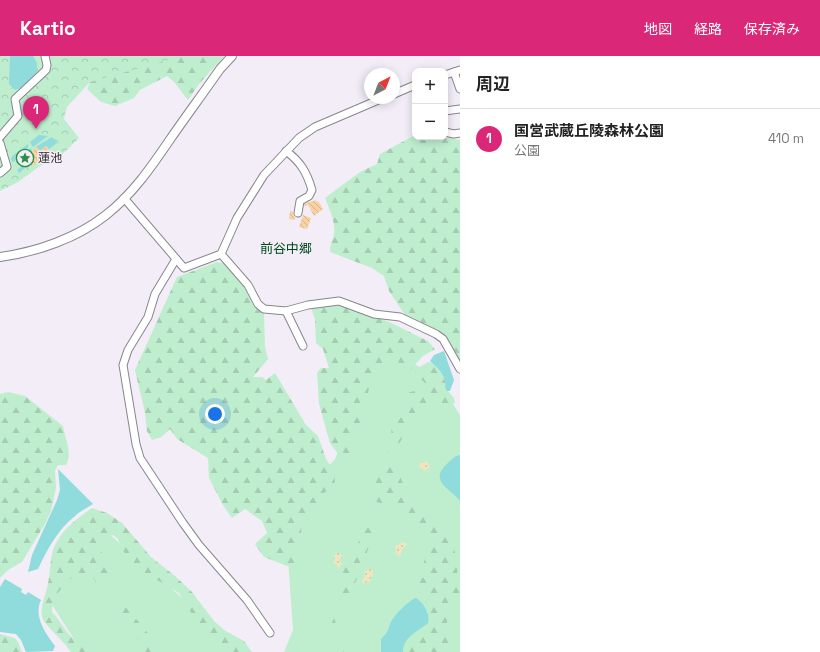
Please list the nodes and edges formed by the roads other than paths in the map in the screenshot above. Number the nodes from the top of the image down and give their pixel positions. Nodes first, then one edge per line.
1 (45, 56) edge
2 (232, 56) edge
3 (457, 71) edge
4 (412, 86) edge
5 (460, 89) edge
6 (400, 91) edge
7 (369, 104) edge
8 (460, 109) edge
9 (448, 111) edge
10 (448, 133) edge
11 (460, 133) edge
12 (0, 136) edge
13 (0, 143) edge
14 (286, 151) junction
15 (0, 173) edge
16 (124, 198) junction
17 (298, 213) dead end
18 (221, 254) junction
19 (0, 257) edge
20 (176, 259) junction
21 (286, 312) junction
22 (303, 346) dead end
23 (460, 369) edge
24 (270, 633) dead end

1 - 12 street
2 - 16 main road
3 - 5 street
4 - 6 street
7 - 14 street
8 - 9 street
10 - 11 street
13 - 15 street
14 - 17 street
14 - 18 street
16 - 19 main road
16 - 20 street
18 - 20 street
18 - 21 street
20 - 24 street
21 - 22 street
21 - 23 street

